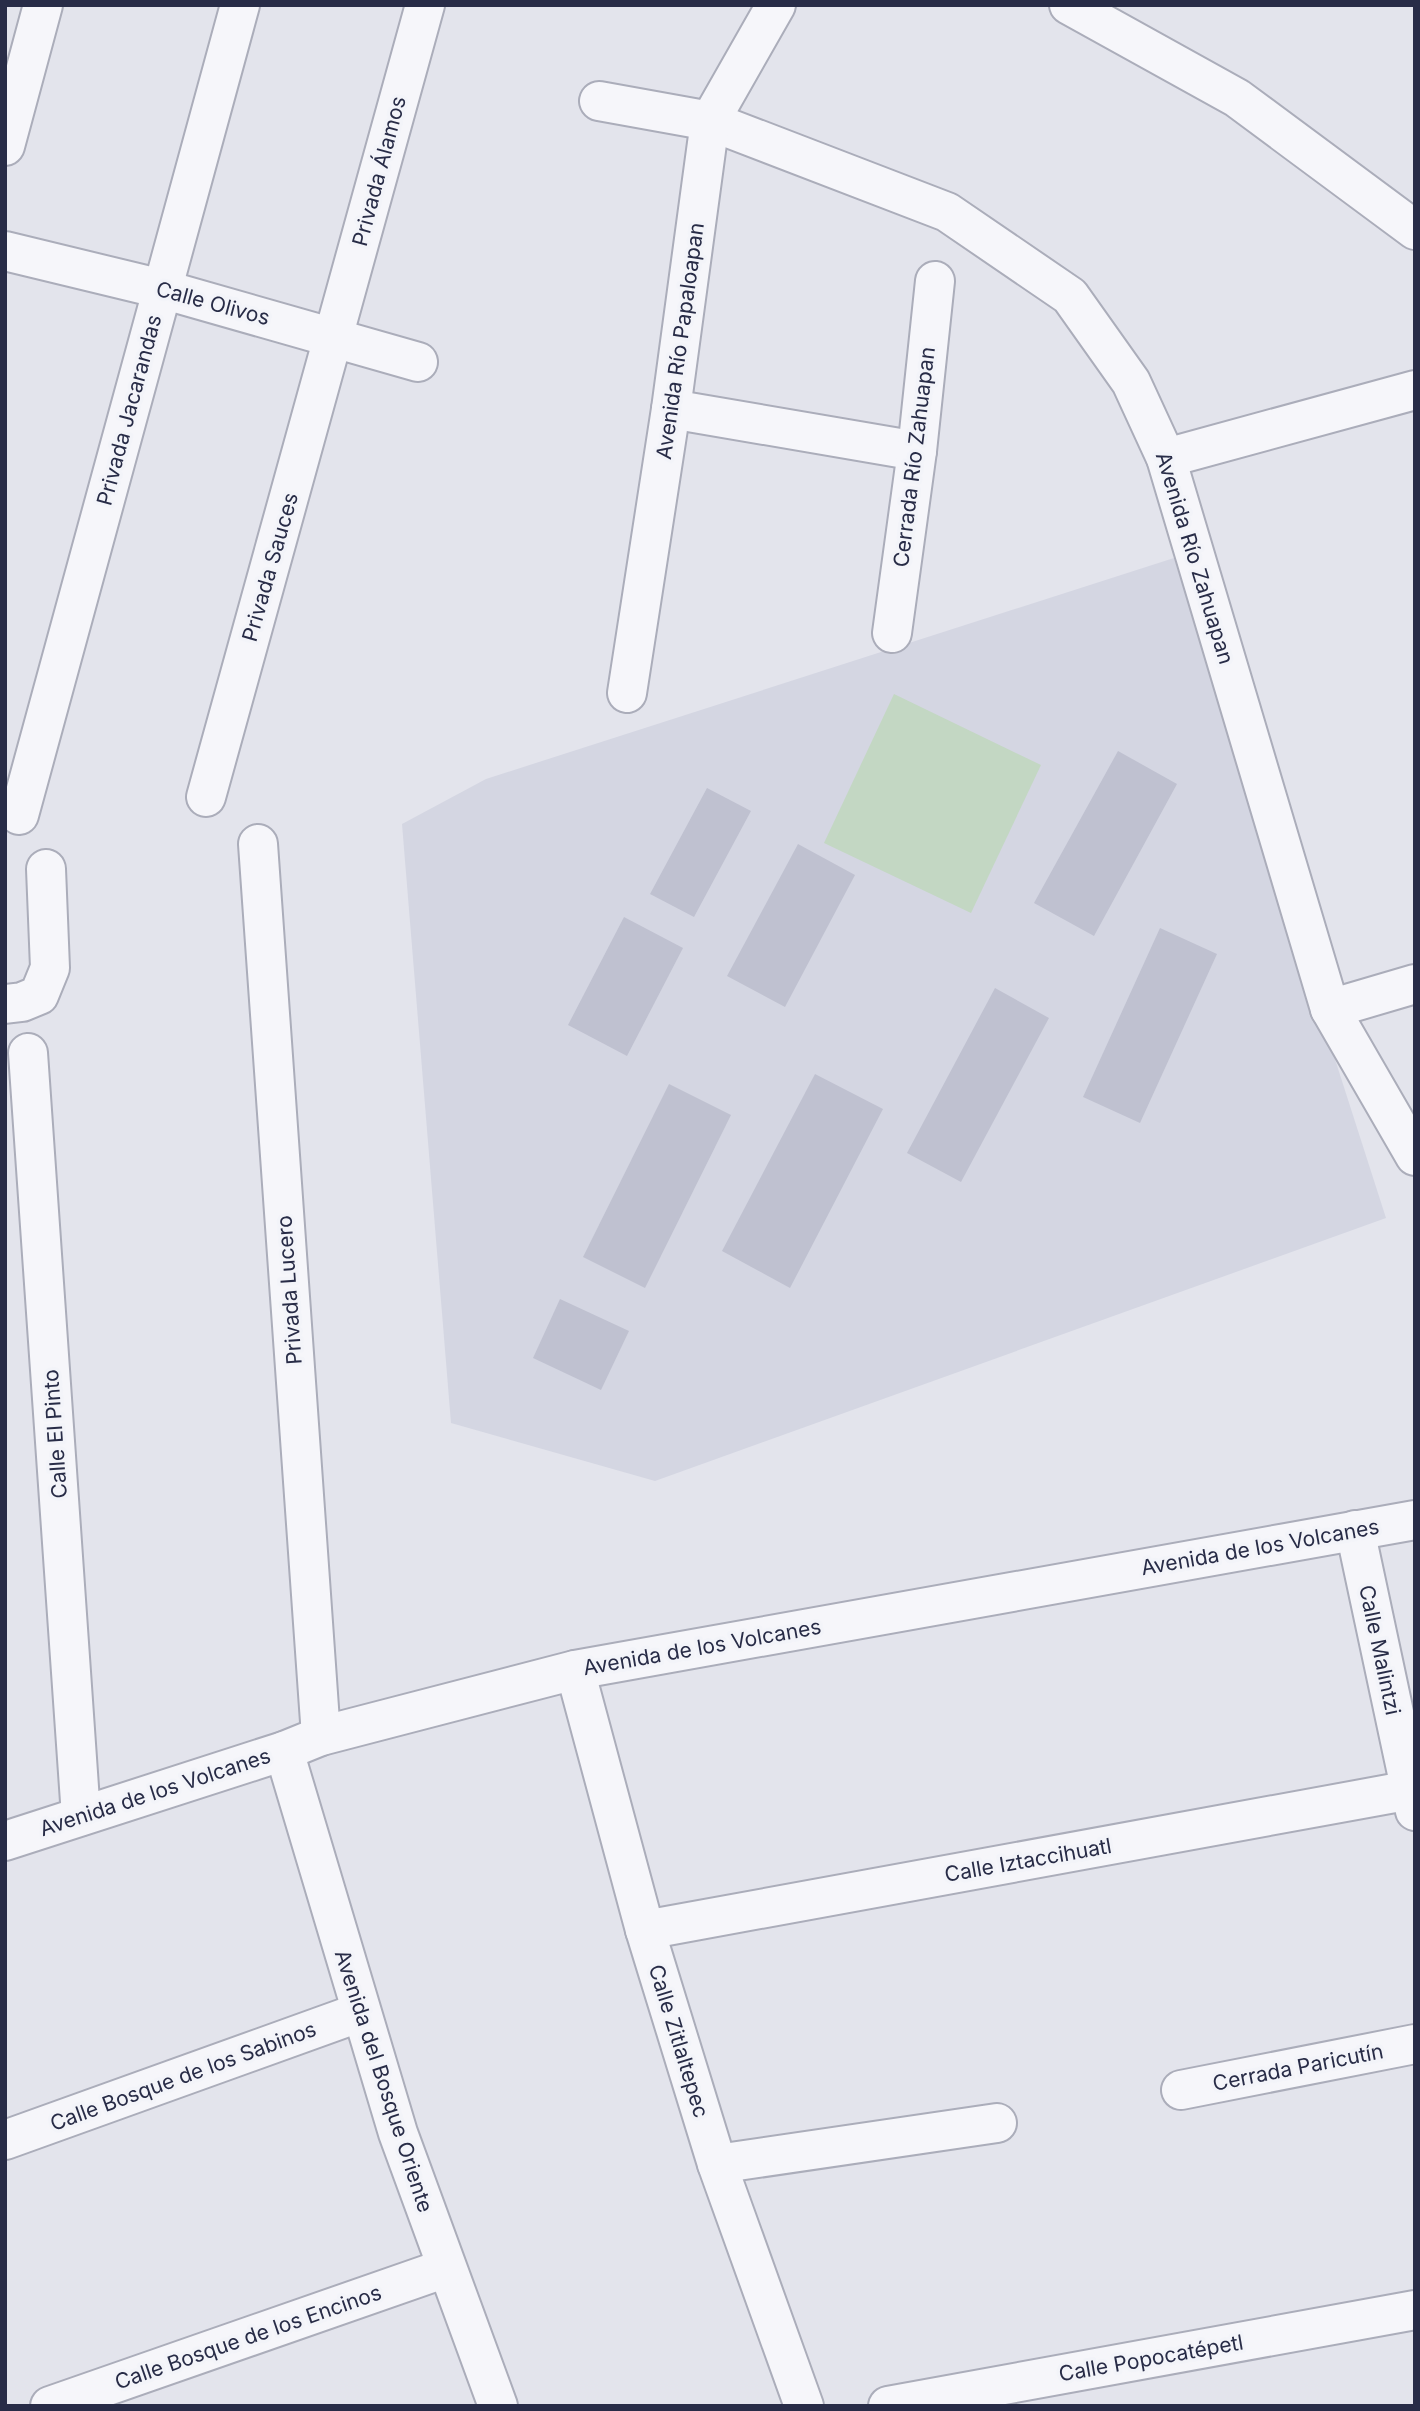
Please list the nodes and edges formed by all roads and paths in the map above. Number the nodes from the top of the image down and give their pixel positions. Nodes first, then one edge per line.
1 (43, 5) edge
2 (240, 5) edge
3 (425, 5) edge
4 (776, 5) edge
5 (1069, 5) edge
6 (599, 101) dead end
7 (710, 121) junction
8 (5, 146) edge
9 (1415, 230) edge
10 (5, 251) edge
11 (935, 281) dead end
12 (162, 289) junction
13 (334, 337) junction
14 (418, 362) dead end
15 (1415, 390) edge
16 (671, 410) junction
17 (917, 451) junction
18 (1166, 458) junction
19 (892, 633) dead end
20 (627, 693) dead end
21 (206, 797) dead end
22 (19, 815) dead end
23 (258, 844) dead end
24 (46, 869) dead end
25 (1415, 984) edge
26 (5, 1004) edge
27 (1330, 1009) junction
28 (28, 1053) dead end
29 (1415, 1156) edge
30 (1415, 1520) edge
31 (1355, 1530) junction
32 (575, 1670) junction
33 (321, 1736) junction
34 (284, 1751) junction
35 (1413, 1800) edge
36 (81, 1816) junction
37 (5, 1841) edge
38 (645, 1930) junction
39 (361, 2012) junction
40 (1415, 2044) edge
41 (1181, 2090) dead end
42 (997, 2123) dead end
43 (5, 2140) edge
44 (717, 2164) junction
45 (446, 2269) junction
46 (1415, 2310) edge
47 (50, 2406) edge
48 (498, 2406) edge
49 (804, 2406) edge
50 (888, 2406) edge

1 - 8 street
2 - 12 street, Privada Jacarandas
3 - 13 street, Privada Álamos
4 - 7 street, Avenida Río Papaloapan
5 - 9 street
6 - 7 street, Avenida Río Zahuapan
7 - 16 street, Avenida Río Papaloapan
7 - 18 street, Avenida Río Zahuapan
10 - 12 street, Calle Olivos
11 - 17 street, Cerrada Río Zahuapan
12 - 13 street, Calle Olivos
12 - 22 street, Privada Jacarandas
13 - 14 street, Calle Olivos
13 - 21 street, Privada Sauces
15 - 18 street
16 - 17 street
16 - 20 street, Avenida Río Papaloapan
17 - 19 street, Cerrada Río Zahuapan
18 - 27 street, Avenida Río Zahuapan
23 - 33 street, Privada Lucero
24 - 26 street
25 - 27 street
27 - 29 street, Avenida Río Zahuapan
28 - 36 street, Calle El Pinto
30 - 31 street, Avenida de los Volcanes
31 - 32 street, Avenida de los Volcanes
31 - 35 street, Calle Malintzi
32 - 33 street, Avenida de los Volcanes
32 - 38 street, Calle Zitlaltepec
33 - 34 street, Avenida de los Volcanes
34 - 36 street, Avenida de los Volcanes
34 - 39 street, Avenida del Bosque Oriente
35 - 38 street, Calle Iztaccihuatl
36 - 37 street, Avenida de los Volcanes
38 - 44 street, Calle Zitlaltepec
39 - 43 street, Calle Bosque de los Sabinos
39 - 45 street, Avenida del Bosque Oriente
40 - 41 street, Cerrada Paricutín
42 - 44 street
44 - 49 street, Calle Zitlaltepec
45 - 47 street, Calle Bosque de los Encinos
45 - 48 street, Avenida del Bosque Oriente
46 - 50 street, Calle Popocatépetl

